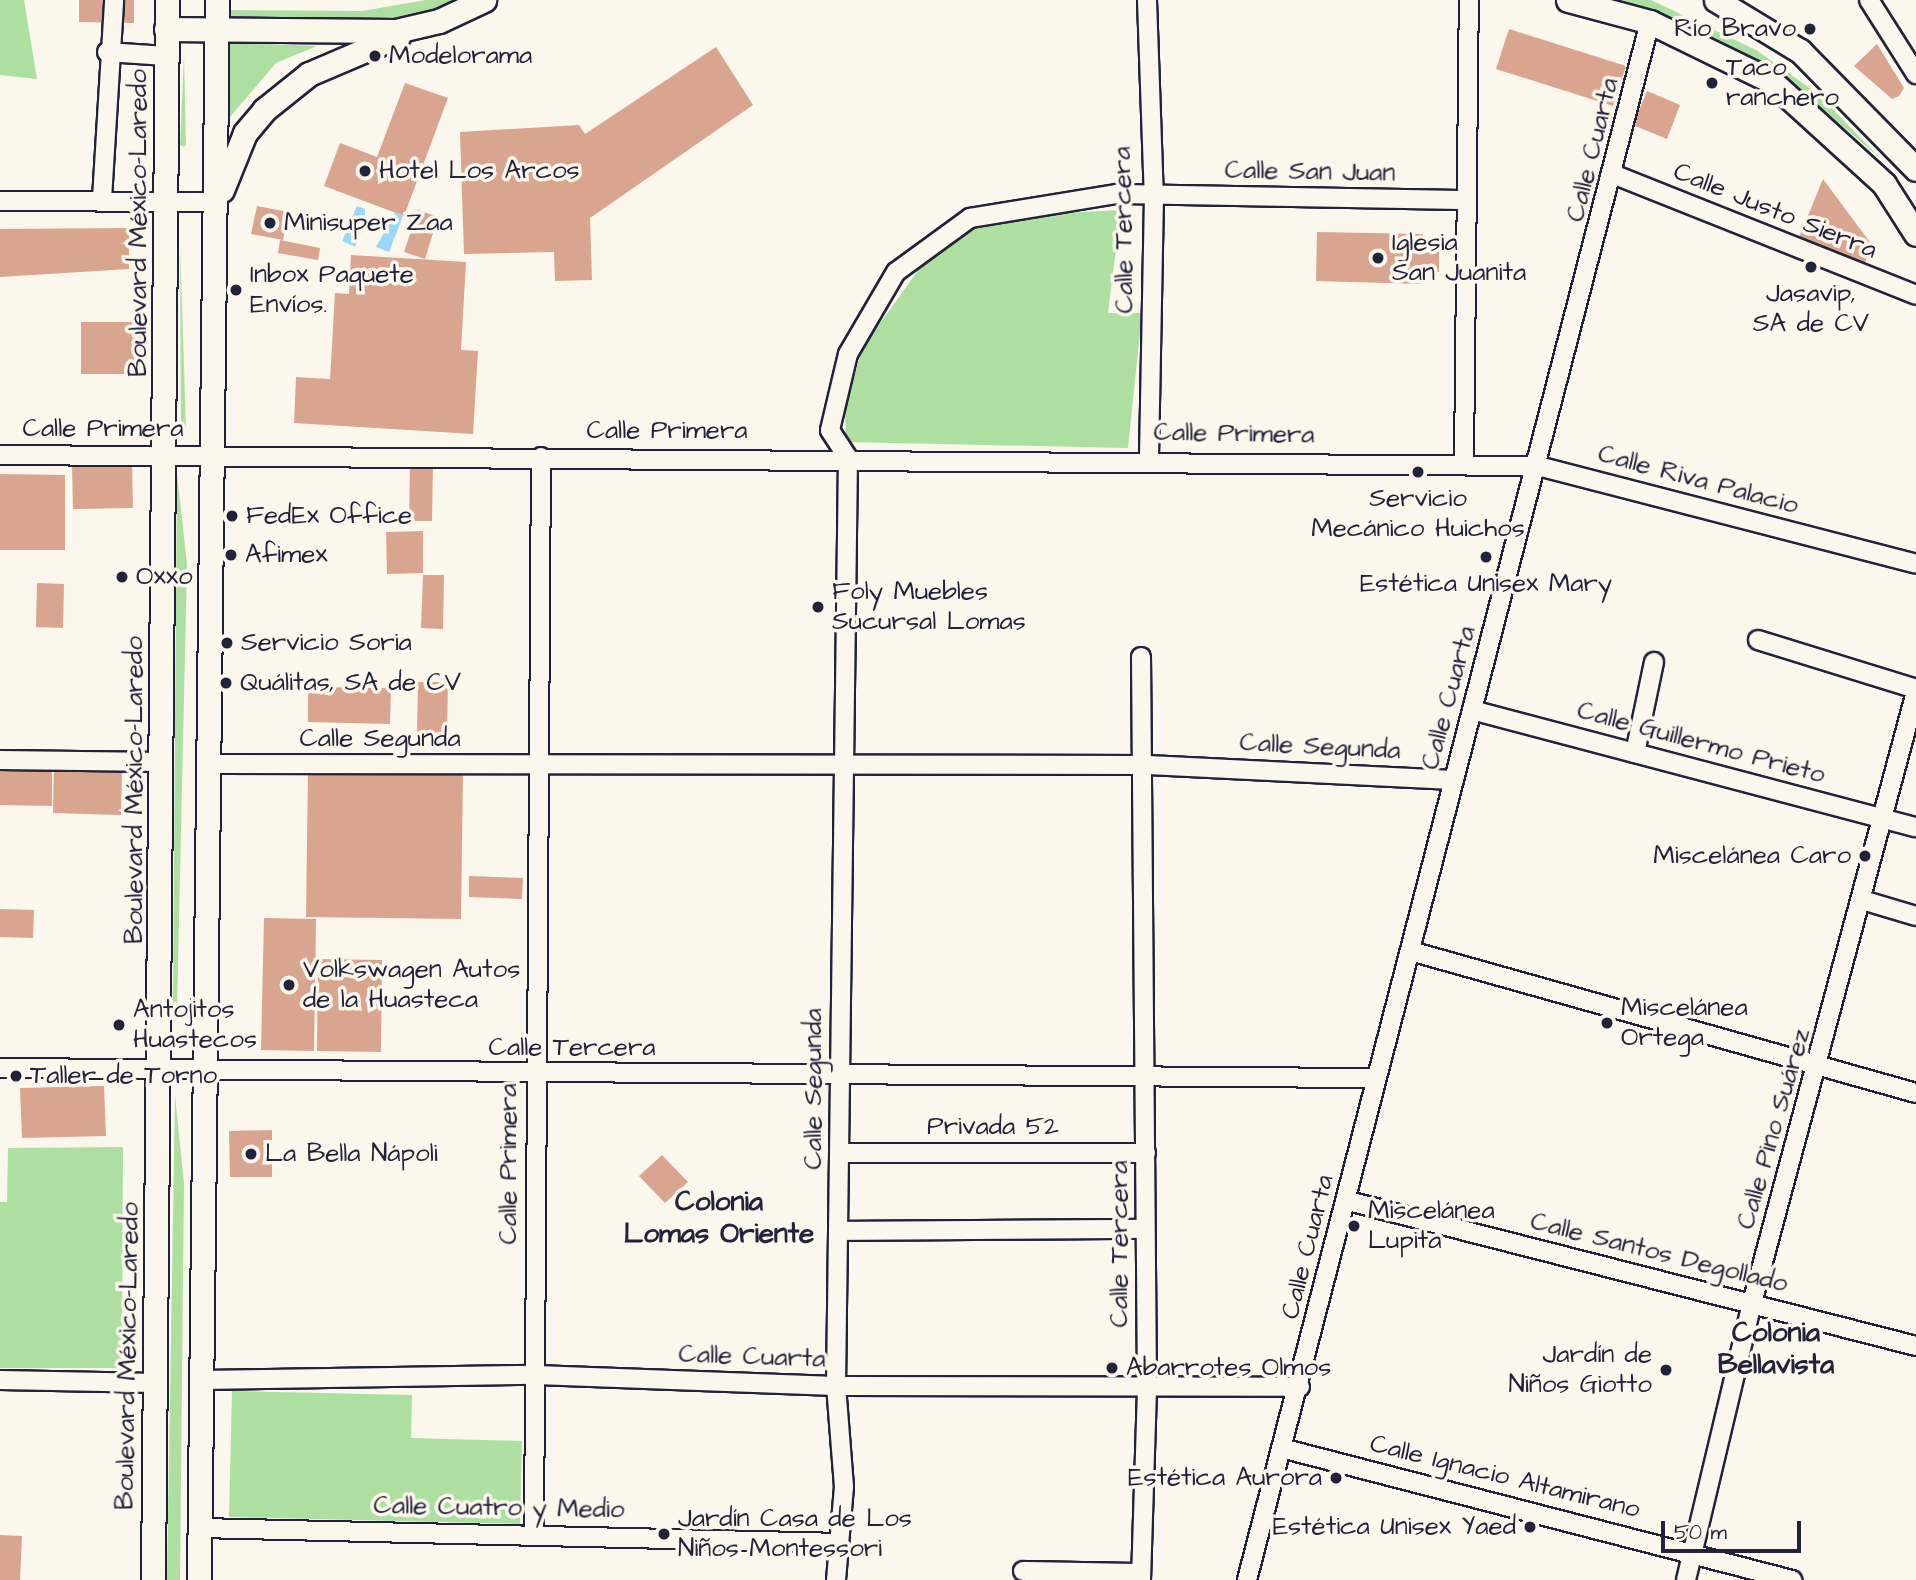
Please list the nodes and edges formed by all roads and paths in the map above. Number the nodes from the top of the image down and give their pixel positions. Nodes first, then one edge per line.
1 (114, 0) edge
2 (167, 0) edge
3 (217, 0) edge
4 (484, 0) edge
5 (1147, 0) edge
6 (1469, 0) edge
7 (1568, 0) edge
8 (1716, 0) edge
9 (1870, 0) edge
10 (439, 21) junction
11 (1650, 22) junction
12 (166, 29) junction
13 (217, 29) junction
14 (107, 52) junction
15 (166, 56) junction
16 (1916, 75) edge
17 (1914, 163) edge
18 (1615, 175) junction
19 (1884, 184) junction
20 (1154, 196) junction
21 (102, 200) junction
22 (1465, 200) junction
23 (0, 201) edge
24 (217, 202) junction
25 (168, 205) junction
26 (1916, 234) edge
27 (1916, 295) edge
28 (209, 454) junction
29 (0, 455) edge
30 (167, 457) junction
31 (541, 457) junction
32 (848, 458) junction
33 (1149, 459) junction
34 (1464, 462) junction
35 (1538, 466) junction
36 (1916, 564) edge
37 (1758, 640) dead end
38 (1141, 657) dead end
39 (1654, 662) dead end
40 (1916, 690) edge
41 (1472, 710) junction
42 (1635, 753) junction
43 (0, 760) edge
44 (161, 762) junction
45 (208, 764) junction
46 (1146, 765) junction
47 (535, 766) junction
48 (847, 766) junction
49 (1454, 779) junction
50 (1882, 818) junction
51 (1916, 827) edge
52 (1862, 900) junction
53 (1916, 916) edge
54 (1414, 952) junction
55 (1820, 1066) junction
56 (0, 1068) edge
57 (162, 1071) junction
58 (203, 1072) junction
59 (535, 1074) junction
60 (838, 1076) junction
61 (1144, 1076) junction
62 (1374, 1078) junction
63 (1916, 1093) edge
64 (840, 1153) junction
65 (1146, 1153) junction
66 (1348, 1201) junction
67 (1145, 1229) junction
68 (839, 1231) junction
69 (1752, 1303) junction
70 (1916, 1346) edge
71 (536, 1375) junction
72 (0, 1380) edge
73 (203, 1380) junction
74 (156, 1383) junction
75 (836, 1387) junction
76 (1147, 1387) junction
77 (1300, 1387) junction
78 (1285, 1449) junction
79 (200, 1528) junction
80 (534, 1535) junction
81 (839, 1543) junction
82 (1694, 1552) junction
83 (1023, 1571) dead end
84 (1141, 1577) edge
85 (153, 1580) edge
86 (199, 1580) edge
87 (836, 1580) edge
88 (1247, 1580) edge
89 (1686, 1580) edge
90 (1792, 1580) edge

1 - 14 street
2 - 12 main road, Boulevard México-Laredo
3 - 13 main road
4 - 10 main road
5 - 20 street, Calle Tercera
6 - 22 street
7 - 11 main road
8 - 17 main road
9 - 16 street
10 - 13 main road
10 - 24 main road
11 - 18 street, Calle Cuarta
11 - 19 main road
12 - 13 main road
12 - 15 main road, Boulevard México-Laredo
13 - 24 main road
14 - 15 street
14 - 21 street
15 - 25 main road, Boulevard México-Laredo
17 - 19 main road
18 - 27 street, Calle Justo Sierra
18 - 35 street, Calle Cuarta
19 - 26 main road
20 - 22 street, Calle San Juan
20 - 32 street
20 - 33 street, Calle Tercera
21 - 23 street
21 - 25 street
22 - 34 street
24 - 25 street
24 - 28 main road
25 - 30 main road, Boulevard México-Laredo
28 - 30 street, Calle Primera
28 - 31 street, Calle Primera
28 - 45 main road
29 - 30 street, Calle Primera
30 - 44 main road, Boulevard México-Laredo
31 - 32 street, Calle Primera
31 - 47 street, Calle Primera
32 - 33 street, Calle Primera
32 - 48 street, Calle Segunda
33 - 34 street, Calle Primera
34 - 35 street, Calle Riva Palacio
35 - 36 street, Calle Riva Palacio
35 - 41 street, Calle Cuarta
37 - 40 street
38 - 46 street, Calle Tercera
39 - 42 street
40 - 50 street, Calle Pino Suárez
41 - 42 street, Calle Guillermo Prieto
41 - 49 street, Calle Cuarta
42 - 50 street, Calle Guillermo Prieto
43 - 44 street
44 - 57 main road, Boulevard México-Laredo
45 - 47 street, Calle Segunda
45 - 58 main road
46 - 48 street, Calle Segunda
46 - 49 street, Calle Segunda
46 - 61 street, Calle Tercera
47 - 48 street, Calle Segunda
47 - 59 street, Calle Primera
48 - 60 street, Calle Segunda
49 - 54 street, Calle Cuarta
50 - 51 street, Calle Guillermo Prieto
50 - 52 street, Calle Pino Suárez
52 - 53 street
52 - 55 street, Calle Pino Suárez
54 - 55 street
54 - 62 street, Calle Cuarta
55 - 63 street
55 - 69 street, Calle Pino Suárez
56 - 57 street, Calle Tercera
57 - 58 street, Calle Tercera
57 - 74 main road, Boulevard México-Laredo
58 - 59 street, Calle Tercera
58 - 73 main road
59 - 60 street, Calle Tercera
59 - 71 street, Calle Primera
60 - 61 street, Calle Tercera
60 - 64 street, Calle Segunda
61 - 62 street, Calle Tercera
61 - 65 street, Calle Tercera
62 - 66 street, Calle Cuarta
64 - 65 street, Privada 52
64 - 68 street, Calle Segunda
65 - 67 street, Calle Tercera
66 - 69 street, Calle Santos Degollado
66 - 77 street, Calle Cuarta
67 - 68 street
67 - 76 street, Calle Tercera
68 - 75 street, Calle Segunda
69 - 70 street, Calle Santos Degollado
69 - 82 street, Calle Pino Suárez
71 - 73 street, Calle Cuarta
71 - 75 street, Calle Cuarta
71 - 80 street, Calle Primera
72 - 74 street
73 - 79 main road
74 - 85 main road, Boulevard México-Laredo
75 - 76 street, Calle Cuarta
75 - 81 street, Calle Segunda
76 - 77 street, Calle Cuarta
76 - 84 street, Calle Tercera
77 - 78 street, Calle Cuarta
78 - 82 street, Calle Ignacio Altamirano
78 - 88 street, Calle Cuarta
79 - 80 street, Calle Cuatro y Medio
79 - 86 main road
80 - 81 street, Calle Cuatro y Medio
81 - 87 street, Calle Segunda
82 - 89 street, Calle Pino Suárez
82 - 90 street, Calle Ignacio Altamirano
83 - 84 street

